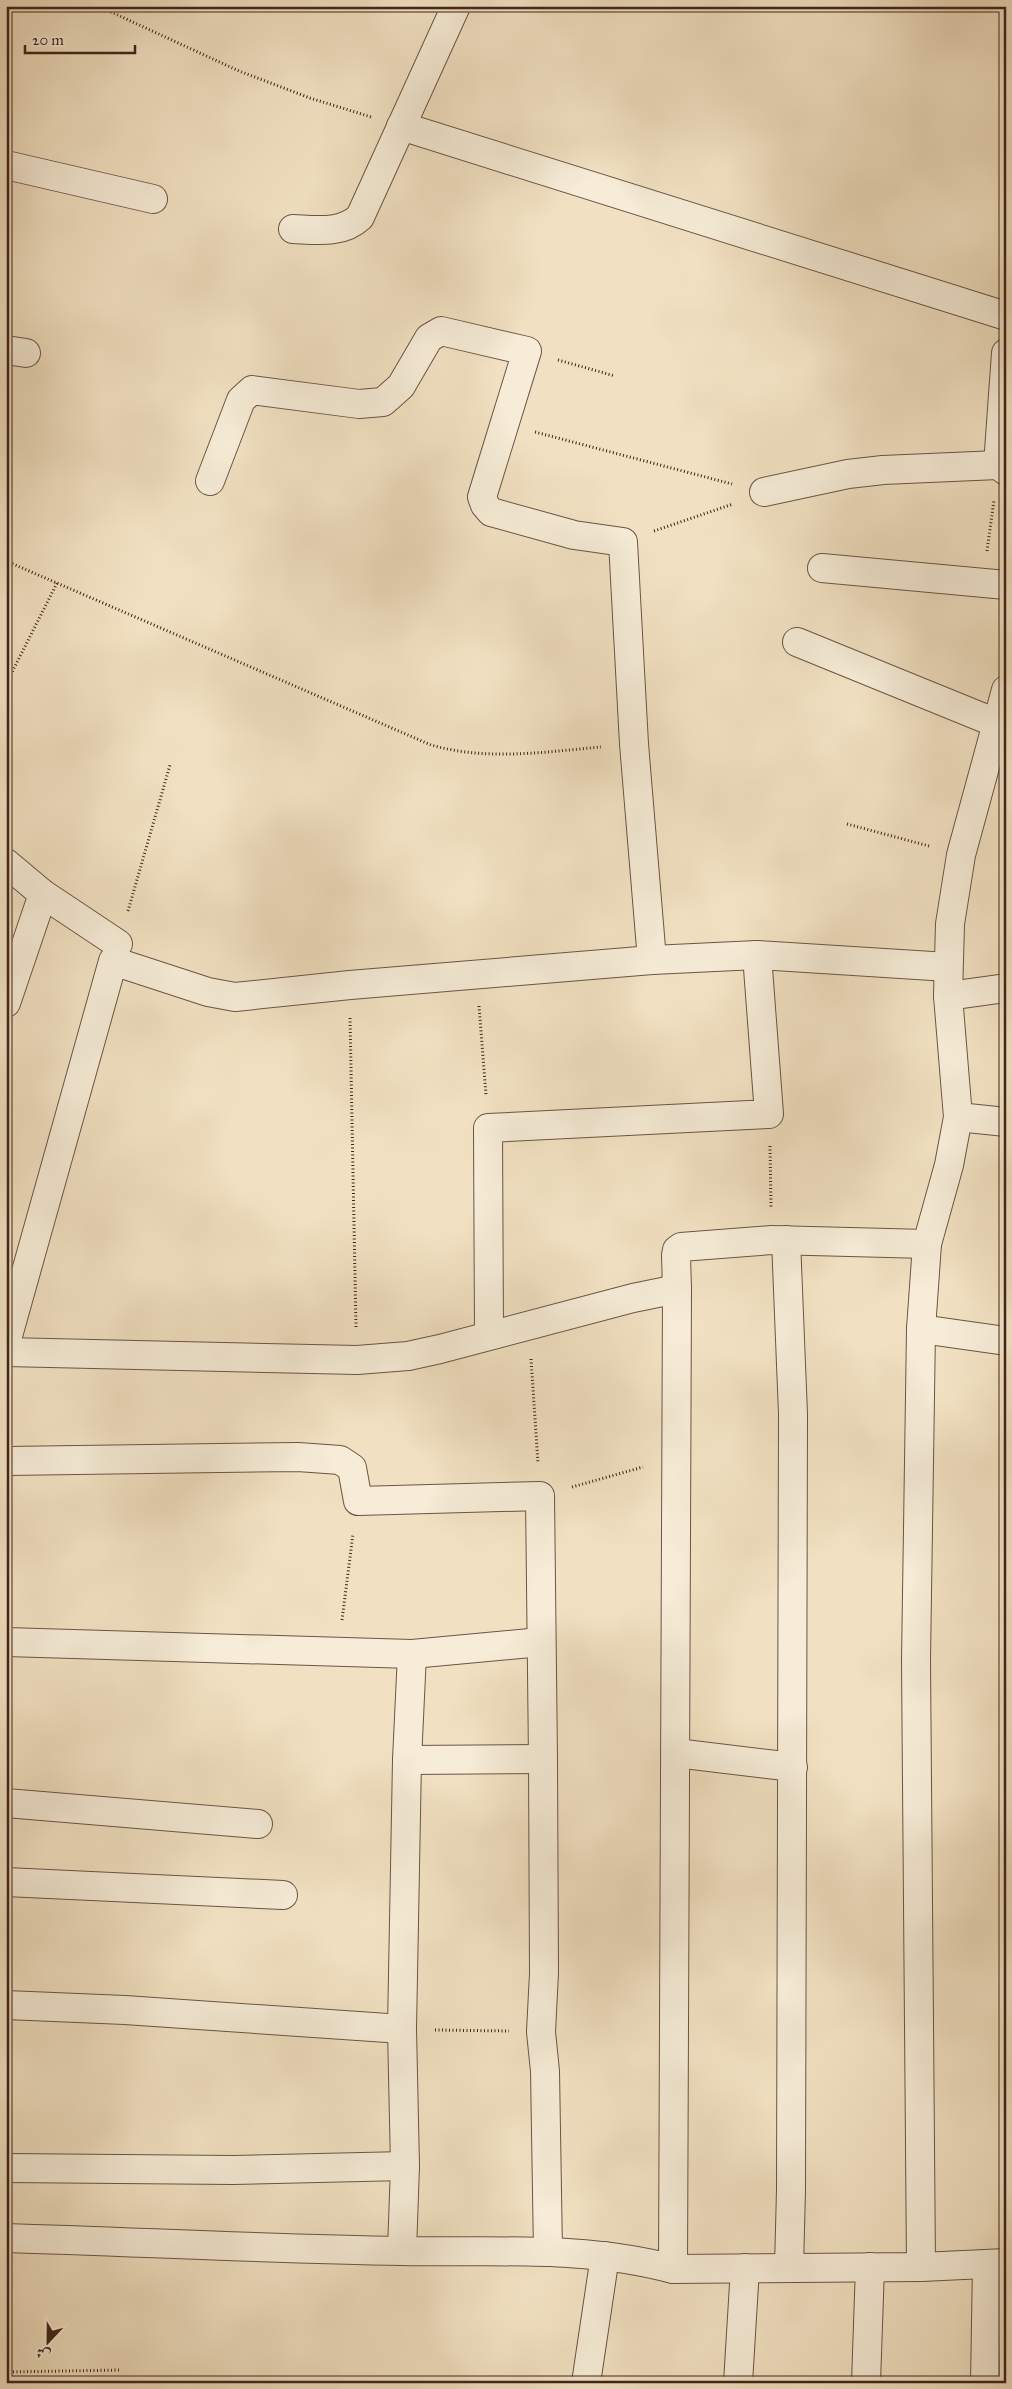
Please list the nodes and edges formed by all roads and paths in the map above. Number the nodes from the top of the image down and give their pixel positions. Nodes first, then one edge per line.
1 (98, 6) edge
2 (456, 6) edge
3 (401, 126) junction
4 (6, 165) edge
5 (153, 199) dead end
6 (293, 229) dead end
7 (1006, 316) edge
8 (526, 351) junction
9 (1006, 353) edge
10 (615, 376) dead end
11 (503, 424) junction
12 (1002, 468) edge
13 (210, 481) dead end
14 (764, 492) junction
15 (623, 542) junction
16 (6, 561) edge
17 (822, 568) dead end
18 (57, 583) junction
19 (994, 584) edge
20 (797, 642) dead end
21 (6, 684) edge
22 (1006, 690) edge
23 (996, 723) junction
24 (634, 744) junction
25 (170, 765) dead end
26 (847, 824) dead end
27 (961, 855) junction
28 (6, 864) edge
29 (43, 894) junction
30 (118, 944) joint
31 (756, 955) junction
32 (652, 960) junction
33 (948, 967) junction
34 (476, 974) junction
35 (350, 984) junction
36 (1006, 988) edge
37 (948, 996) junction
38 (6, 1003) edge
39 (769, 1114) junction
40 (958, 1117) junction
41 (1006, 1122) edge
42 (488, 1128) junction
43 (779, 1240) junction
44 (927, 1244) junction
45 (676, 1289) junction
46 (529, 1326) junction
47 (921, 1329) junction
48 (489, 1335) junction
49 (1006, 1341) edge
50 (6, 1344) edge
51 (6, 1352) edge
52 (357, 1360) junction
53 (676, 1456) junction
54 (6, 1461) edge
55 (540, 1496) junction
56 (358, 1501) junction
57 (6, 1642) edge
58 (541, 1642) junction
59 (337, 1650) junction
60 (412, 1654) junction
61 (676, 1753) junction
62 (543, 1759) junction
63 (407, 1760) junction
64 (793, 1767) junction
65 (6, 1803) edge
66 (258, 1824) dead end
67 (6, 1882) edge
68 (283, 1895) dead end
69 (6, 2005) edge
70 (402, 2030) junction
71 (541, 2032) junction
72 (405, 2166) junction
73 (6, 2168) edge
74 (6, 2238) edge
75 (402, 2251) junction
76 (548, 2252) junction
77 (605, 2256) junction
78 (996, 2263) edge
79 (788, 2267) junction
80 (870, 2267) junction
81 (921, 2267) junction
82 (745, 2268) junction
83 (673, 2269) junction
84 (120, 2370) dead end
85 (6, 2372) edge
86 (586, 2383) edge
87 (738, 2383) edge
88 (866, 2383) edge
89 (985, 2383) edge

1 - 3 path
2 - 3 street
3 - 6 street
3 - 7 street
4 - 5 street
8 - 10 path
8 - 11 street
8 - 13 street
9 - 12 street
11 - 14 path
11 - 15 street
12 - 14 street
12 - 19 path
14 - 15 path
15 - 24 street
16 - 18 path
17 - 19 street
18 - 21 path
18 - 24 path
20 - 23 street
22 - 23 street
23 - 27 street
24 - 32 street
25 - 30 path
26 - 27 path
27 - 33 street
28 - 29 street
29 - 30 street
29 - 38 street
31 - 32 street
31 - 33 street
31 - 39 street
32 - 34 street
33 - 37 street
34 - 35 street
34 - 42 path
35 - 50 street
35 - 52 path
36 - 37 street
37 - 40 street
39 - 42 street
39 - 43 path
40 - 41 street
40 - 44 street
42 - 48 street
43 - 44 street
43 - 45 street
43 - 64 street
44 - 47 street
45 - 46 street
45 - 53 street
46 - 48 street
46 - 55 path
47 - 49 street
47 - 81 street
48 - 52 street
51 - 52 street
53 - 55 path
53 - 61 street
54 - 56 street
55 - 56 street
55 - 58 street
56 - 59 path
57 - 59 street
58 - 60 street
58 - 62 street
59 - 60 street
60 - 63 street
61 - 64 street
61 - 83 street
62 - 63 street
62 - 71 street
63 - 70 street
64 - 79 street
65 - 66 street
67 - 68 street
69 - 70 street
70 - 71 path
70 - 72 street
71 - 76 street
72 - 73 street
72 - 75 street
74 - 75 street
75 - 76 street
76 - 77 street
77 - 83 street
77 - 86 street
78 - 81 street
78 - 89 street
79 - 80 street
79 - 82 street
80 - 81 street
80 - 88 street
82 - 83 street
82 - 87 street
84 - 85 path

